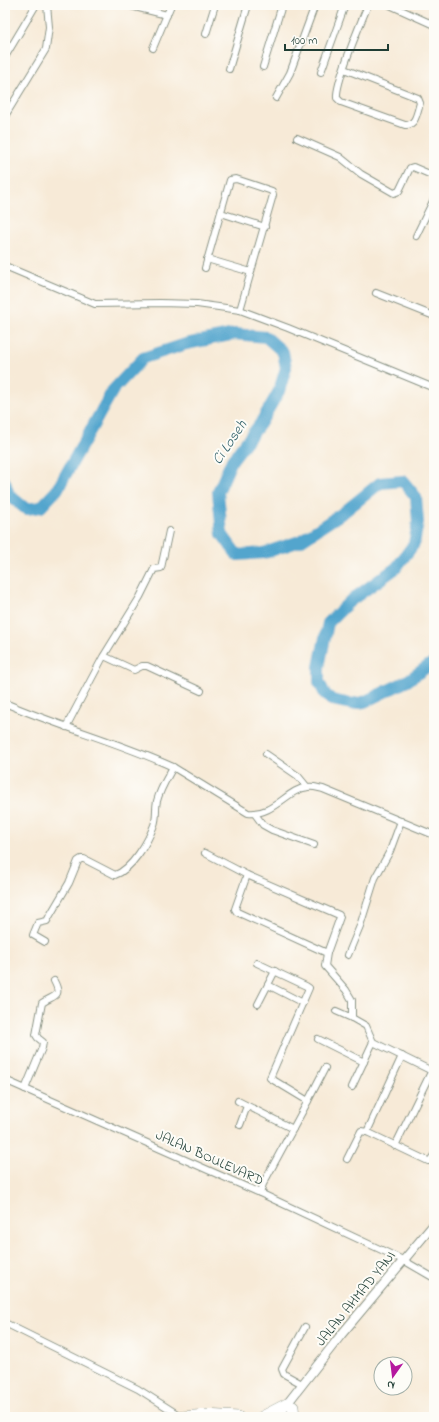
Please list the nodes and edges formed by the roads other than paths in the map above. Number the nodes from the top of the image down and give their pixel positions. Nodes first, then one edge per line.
1 (35, 5) edge
2 (47, 5) edge
3 (127, 5) edge
4 (171, 5) edge
5 (215, 5) edge
6 (248, 5) edge
7 (282, 5) edge
8 (315, 5) edge
9 (345, 5) edge
10 (368, 5) edge
11 (390, 5) edge
12 (406, 8) edge
13 (167, 15) junction
14 (434, 25) edge
15 (206, 34) dead end
16 (153, 48) dead end
17 (5, 57) edge
18 (263, 67) dead end
19 (229, 69) dead end
20 (344, 69) junction
21 (321, 72) dead end
22 (276, 98) dead end
23 (5, 101) edge
24 (12, 105) junction
25 (5, 116) edge
26 (297, 138) dead end
27 (434, 176) edge
28 (434, 199) edge
29 (220, 213) junction
30 (265, 227) junction
31 (416, 236) dead end
32 (207, 259) junction
33 (5, 266) edge
34 (205, 268) dead end
35 (251, 272) junction
36 (376, 293) dead end
37 (240, 310) junction
38 (434, 316) edge
39 (434, 388) edge
40 (169, 531) dead end
41 (104, 656) junction
42 (201, 691) dead end
43 (5, 703) edge
44 (66, 727) junction
45 (266, 754) dead end
46 (173, 768) junction
47 (307, 787) junction
48 (255, 814) junction
49 (401, 822) junction
50 (434, 836) edge
51 (314, 845) dead end
52 (205, 853) dead end
53 (248, 875) junction
54 (45, 942) dead end
55 (327, 953) junction
56 (348, 955) dead end
57 (257, 963) dead end
58 (275, 971) junction
59 (54, 981) dead end
60 (268, 985) junction
61 (303, 1003) junction
62 (258, 1004) dead end
63 (336, 1011) dead end
64 (352, 1018) junction
65 (318, 1039) dead end
66 (373, 1042) junction
67 (402, 1056) junction
68 (364, 1062) junction
69 (324, 1068) dead end
70 (433, 1071) edge
71 (5, 1080) edge
72 (352, 1087) dead end
73 (25, 1089) junction
74 (238, 1101) dead end
75 (308, 1101) junction
76 (247, 1106) junction
77 (240, 1124) dead end
78 (293, 1129) junction
79 (367, 1132) junction
80 (395, 1146) junction
81 (434, 1155) edge
82 (347, 1159) dead end
83 (260, 1193) junction
84 (434, 1224) edge
85 (403, 1260) junction
86 (434, 1278) edge
87 (5, 1323) edge
88 (305, 1327) dead end
89 (299, 1387) junction
90 (291, 1411) edge
91 (182, 1417) edge
92 (238, 1417) edge
93 (262, 1417) edge
94 (279, 1417) edge

1 - 2 street
1 - 17 street
2 - 24 street
3 - 13 street
4 - 13 street
5 - 15 street
6 - 19 street
7 - 18 street
8 - 22 street
9 - 21 street
10 - 20 street
11 - 12 street
12 - 14 street
13 - 16 street
20 - 20 street
23 - 24 street
24 - 25 street
26 - 27 street
28 - 31 street
29 - 30 street
29 - 30 street
29 - 32 street
30 - 35 street
32 - 34 street
32 - 35 street
33 - 37 street
35 - 37 street
36 - 38 street
37 - 39 street
40 - 41 street
41 - 42 street
41 - 44 street
43 - 44 street
44 - 46 street
45 - 47 street
46 - 48 street
46 - 54 street
47 - 48 street
47 - 49 street
48 - 51 street
49 - 50 street
49 - 56 street
52 - 53 street
53 - 55 street
53 - 55 street
55 - 64 street
57 - 58 street
58 - 60 street
58 - 61 street
59 - 73 street
60 - 61 street
60 - 62 street
61 - 75 street
63 - 64 street
64 - 66 street
65 - 68 street
66 - 67 street
66 - 68 street
67 - 70 street
67 - 79 street
68 - 72 street
69 - 75 street
70 - 80 street
71 - 73 street, JALAN BOULEVARD
73 - 83 street, JALAN BOULEVARD
74 - 76 street
75 - 78 street
76 - 77 street
76 - 78 street
78 - 83 street
79 - 80 street
79 - 82 street
80 - 81 street
83 - 85 street, JALAN BOULEVARD
84 - 85 street, JALAN AHMAD YANI
85 - 86 street, JALAN BOULEVARD
85 - 89 street, JALAN AHMAD YANI
87 - 91 street
88 - 89 street
89 - 90 street, JALAN AHMAD YANI
90 - 93 highway
90 - 94 street, JALAN AHMAD YANI
91 - 92 highway

